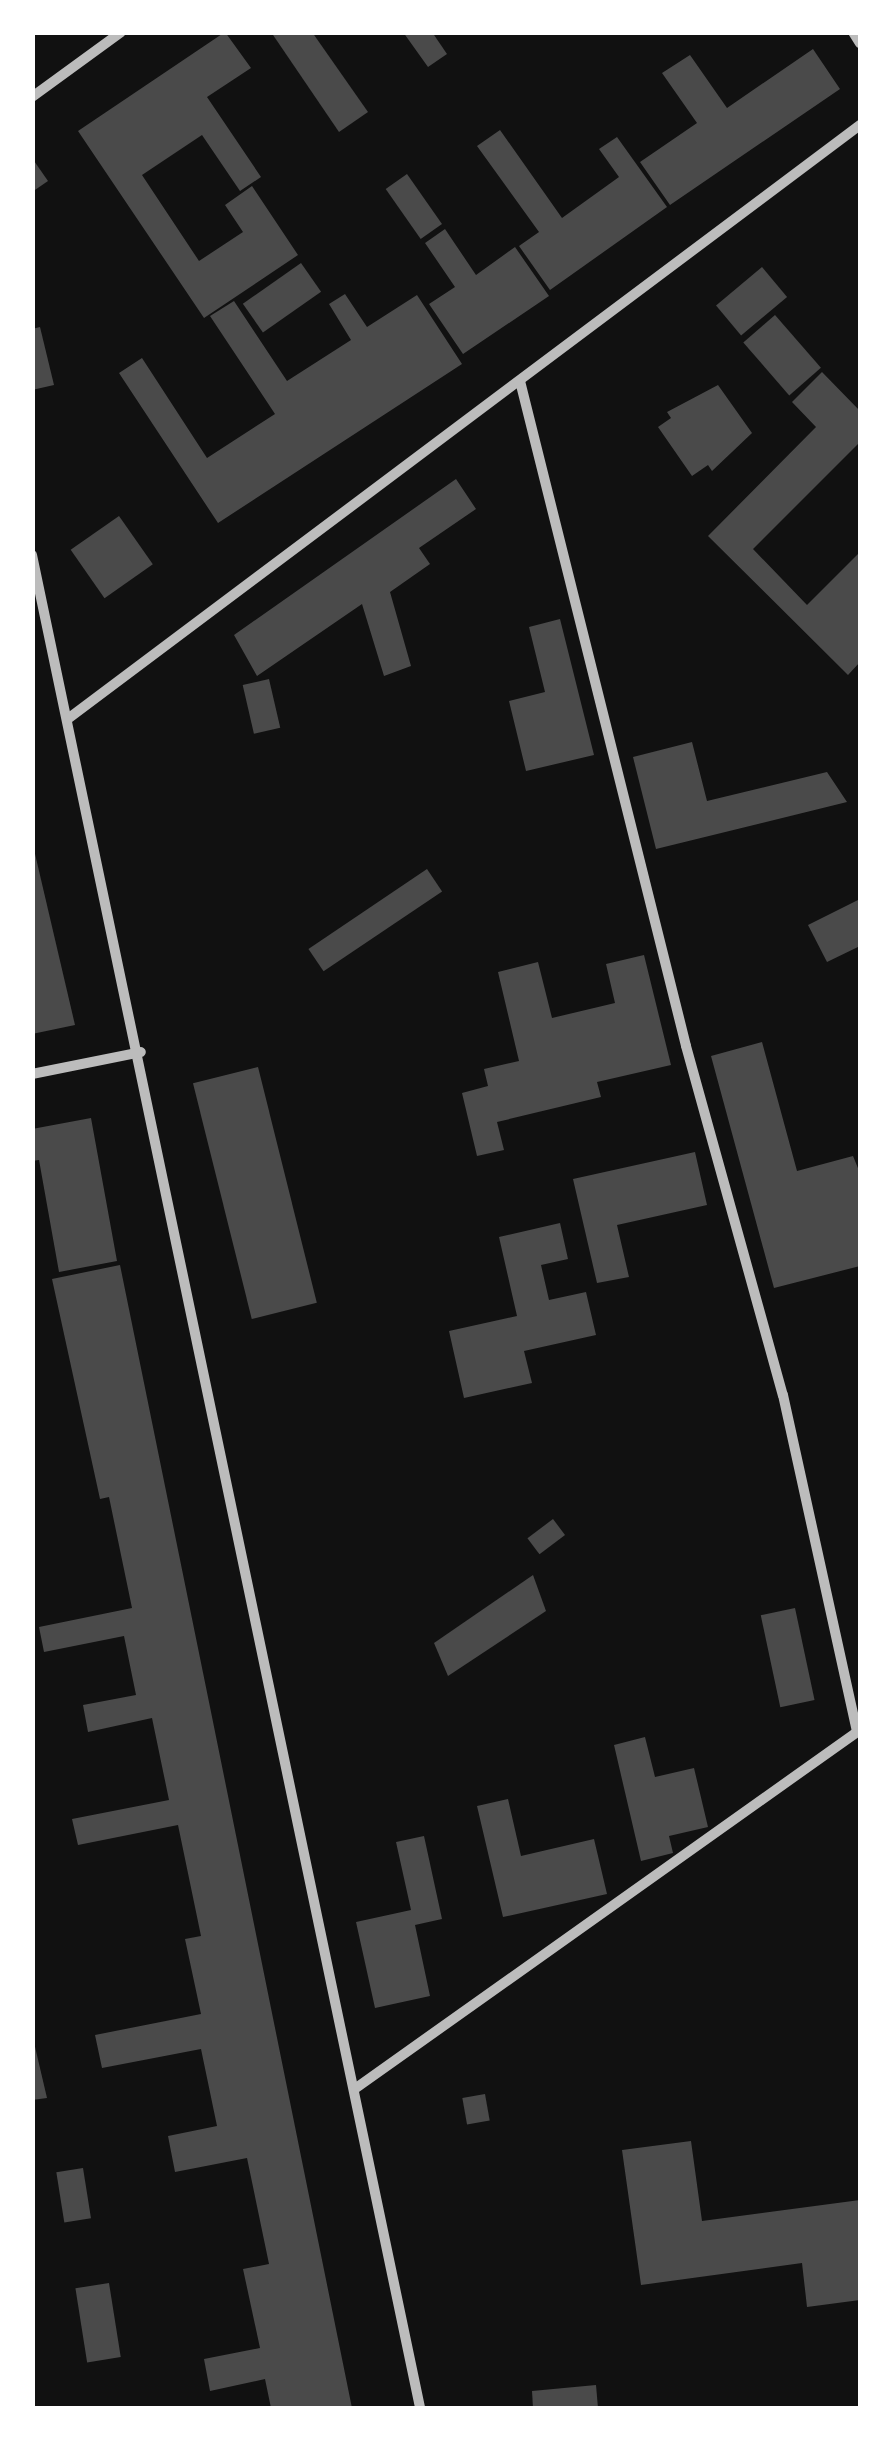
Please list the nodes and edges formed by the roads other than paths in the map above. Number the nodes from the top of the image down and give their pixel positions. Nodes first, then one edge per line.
1 (121, 32) edge
2 (854, 32) edge
3 (860, 43) edge
4 (32, 97) edge
5 (860, 125) edge
6 (520, 381) junction
7 (32, 555) edge
8 (69, 718) junction
9 (141, 1052) junction
10 (32, 1074) edge
11 (859, 1731) edge
12 (356, 2088) junction
13 (420, 2408) edge

1 - 4 street
2 - 3 street
5 - 6 street
6 - 8 street
6 - 11 street
7 - 8 street
8 - 9 street
9 - 10 street
9 - 12 street
11 - 12 street
12 - 13 street

